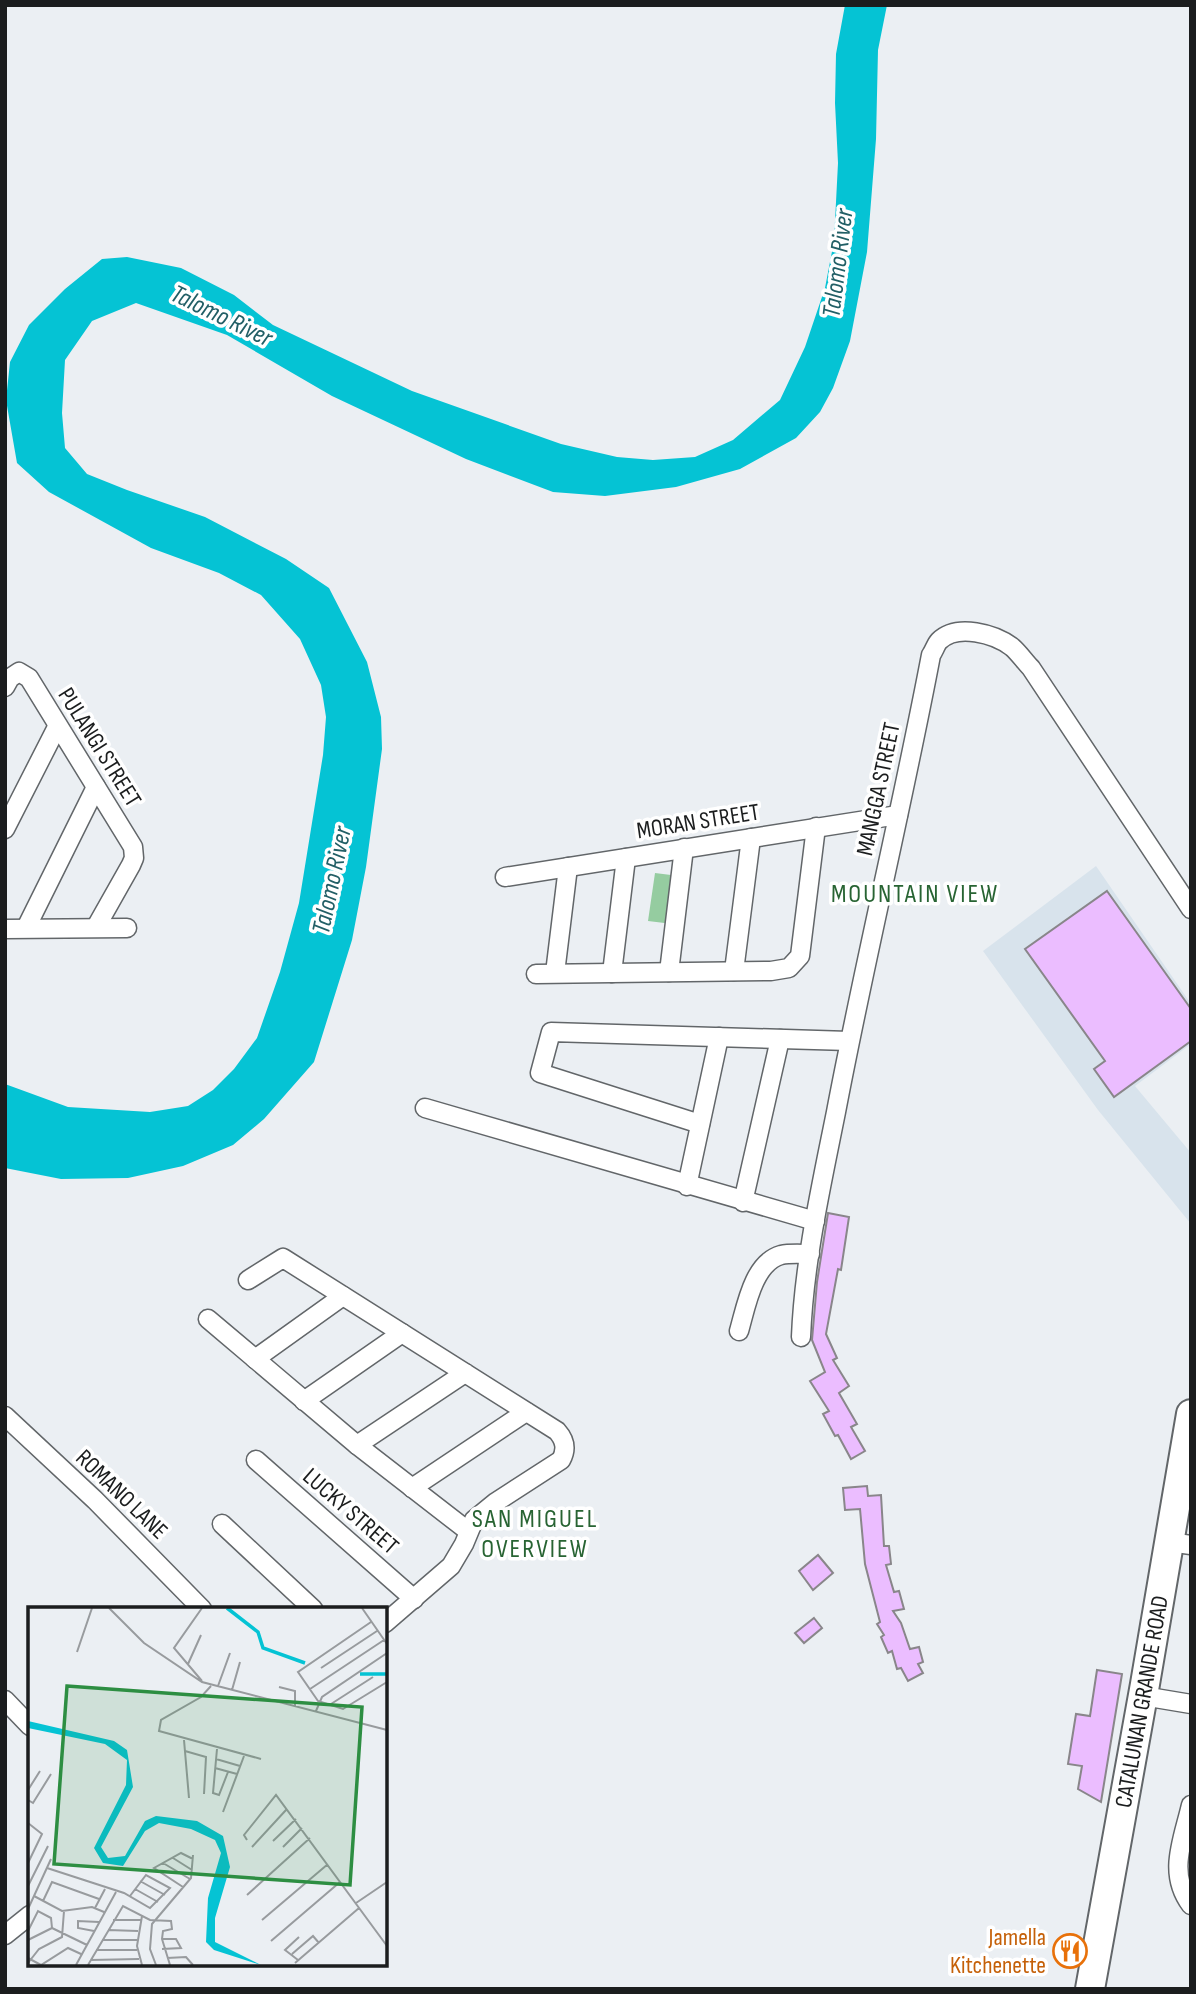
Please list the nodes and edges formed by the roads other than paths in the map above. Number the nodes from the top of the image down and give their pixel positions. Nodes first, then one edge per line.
1 (5, 687) edge
2 (57, 727) junction
3 (96, 787) junction
4 (898, 814) junction
5 (816, 828) junction
6 (5, 829) edge
7 (751, 838) junction
8 (684, 848) junction
9 (626, 858) junction
10 (568, 867) junction
11 (505, 877) dead end
12 (1191, 909) edge
13 (96, 927) junction
14 (26, 928) junction
15 (127, 928) dead end
16 (5, 929) edge
17 (734, 971) junction
18 (669, 972) junction
19 (612, 973) junction
20 (536, 974) dead end
21 (555, 974) junction
22 (719, 1037) junction
23 (780, 1039) junction
24 (849, 1041) junction
25 (425, 1108) dead end
26 (700, 1124) junction
27 (687, 1186) junction
28 (743, 1202) junction
29 (815, 1221) junction
30 (810, 1254) junction
31 (248, 1280) dead end
32 (343, 1296) junction
33 (208, 1319) dead end
34 (739, 1331) dead end
35 (402, 1333) junction
36 (801, 1338) dead end
37 (255, 1359) junction
38 (465, 1373) junction
39 (304, 1401) junction
40 (526, 1412) junction
41 (1191, 1414) edge
42 (5, 1416) edge
43 (357, 1446) junction
44 (256, 1460) dead end
45 (412, 1488) junction
46 (222, 1524) dead end
47 (468, 1531) junction
48 (1180, 1543) edge
49 (414, 1599) junction
50 (200, 1607) edge
51 (311, 1607) edge
52 (387, 1621) edge
53 (1144, 1690) junction
54 (1191, 1692) edge
55 (5, 1700) edge
56 (1191, 1704) edge
57 (28, 1724) edge
58 (1191, 1805) edge
59 (1191, 1905) edge
60 (28, 1916) edge
61 (8, 1929) edge
62 (1090, 1989) edge

1 - 2 street, PULANGI STREET
2 - 3 street, PULANGI STREET
2 - 6 street
3 - 13 street, PULANGI STREET
3 - 14 street
4 - 5 street, MORAN STREET
4 - 12 street, MANGGA STREET
4 - 24 street, MANGGA STREET
5 - 7 street, MORAN STREET
5 - 17 street
7 - 8 street, MORAN STREET
7 - 17 street
8 - 9 street, MORAN STREET
8 - 18 street
9 - 10 street, MORAN STREET
9 - 19 street
10 - 11 street, MORAN STREET
10 - 21 street
13 - 14 street
13 - 15 street
14 - 16 street
17 - 18 street
18 - 19 street
19 - 21 street
20 - 21 street
22 - 23 street
22 - 26 street
22 - 26 street
23 - 24 street
23 - 28 street
24 - 29 street, MANGGA STREET
25 - 27 street
26 - 27 street
27 - 28 street
28 - 29 street
29 - 30 street, MANGGA STREET
30 - 34 street
30 - 36 street, MANGGA STREET
31 - 32 street
32 - 35 street
32 - 37 street
33 - 37 street
35 - 38 street
35 - 39 street
37 - 39 street
38 - 40 street
38 - 43 street
39 - 43 street
40 - 45 street
40 - 47 street
41 - 48 main road, CATALUNAN GRANDE ROAD
42 - 50 street, ROMANO LANE
43 - 45 street
44 - 49 street, LUCKY STREET
45 - 47 street
46 - 51 street
47 - 49 street
48 - 53 main road, CATALUNAN GRANDE ROAD
49 - 52 street
53 - 54 street
53 - 56 street
53 - 62 main road, CATALUNAN GRANDE ROAD
55 - 57 street
58 - 59 street
60 - 61 street

